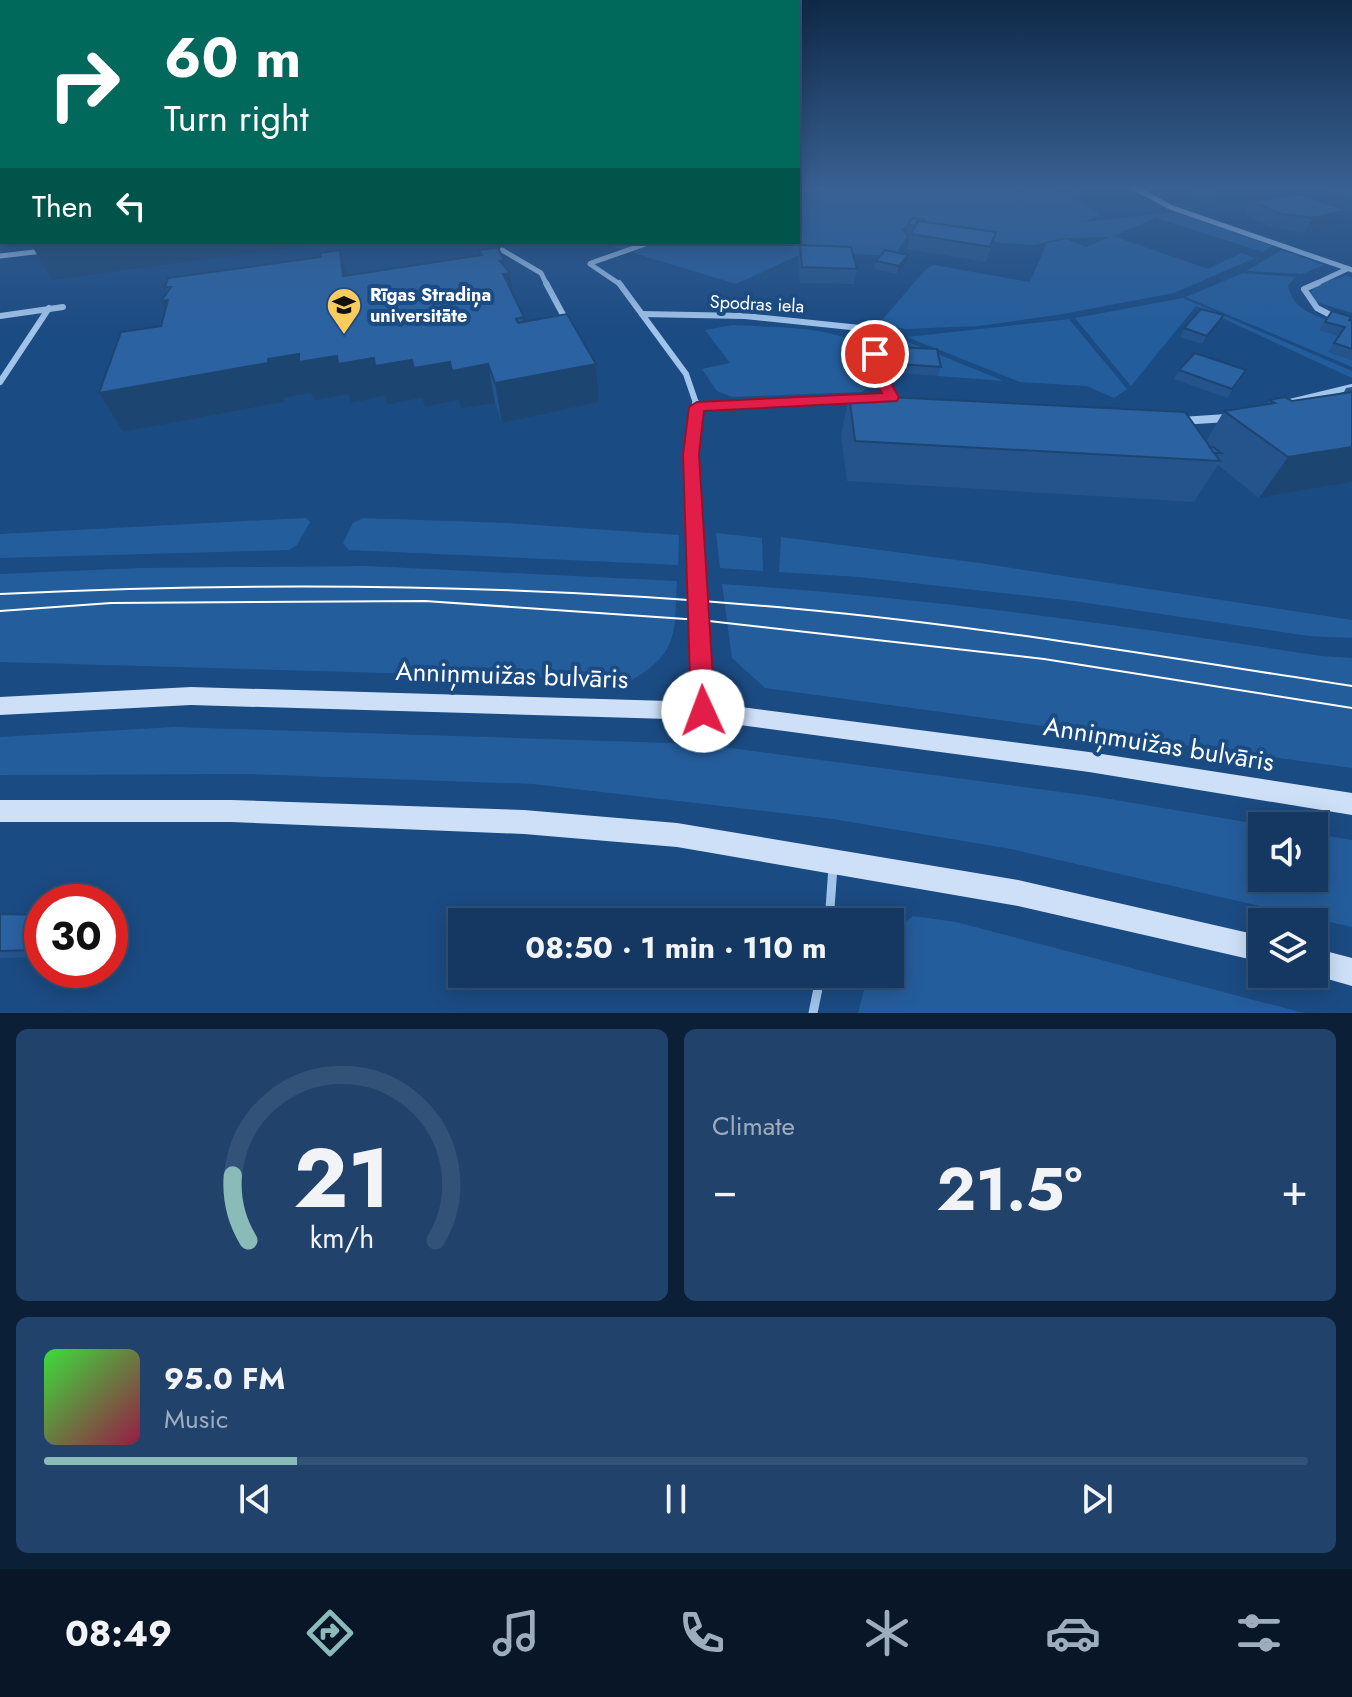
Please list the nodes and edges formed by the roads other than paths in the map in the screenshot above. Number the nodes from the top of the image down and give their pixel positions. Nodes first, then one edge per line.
1 (1252, 235) edge
2 (645, 244) edge
3 (52, 249) dead end
4 (502, 250) edge
5 (0, 256) edge
6 (1350, 269) edge
7 (63, 307) dead end
8 (49, 308) junction
9 (642, 314) junction
10 (0, 316) edge
11 (1352, 326) edge
12 (870, 329) joint
13 (575, 335) edge
14 (0, 382) edge
15 (1352, 387) edge
16 (891, 397) junction
17 (877, 398) edge
18 (906, 398) edge
19 (862, 399) edge
20 (1277, 406) edge
21 (697, 407) junction
22 (1231, 418) edge
23 (1175, 421) edge
24 (0, 706) edge
25 (703, 711) junction
26 (1352, 804) edge
27 (0, 811) edge
28 (834, 860) junction
29 (830, 908) edge
30 (1248, 946) edge
31 (1328, 966) edge
32 (1352, 972) edge
33 (818, 988) edge
34 (813, 1013) edge

1 - 6 street
2 - 9 street
3 - 5 street
4 - 13 street
6 - 11 street
7 - 8 street
8 - 10 street
8 - 14 street
9 - 12 street, Spodras iela
9 - 21 street
12 - 16 lane
15 - 20 street
16 - 17 street
16 - 18 street
19 - 21 street
21 - 25 street
22 - 23 street
24 - 25 street, Anniņmuižas bulvāris
25 - 26 street, Anniņmuižas bulvāris
27 - 28 street
28 - 29 lane
28 - 30 street
31 - 32 street
33 - 34 lane

